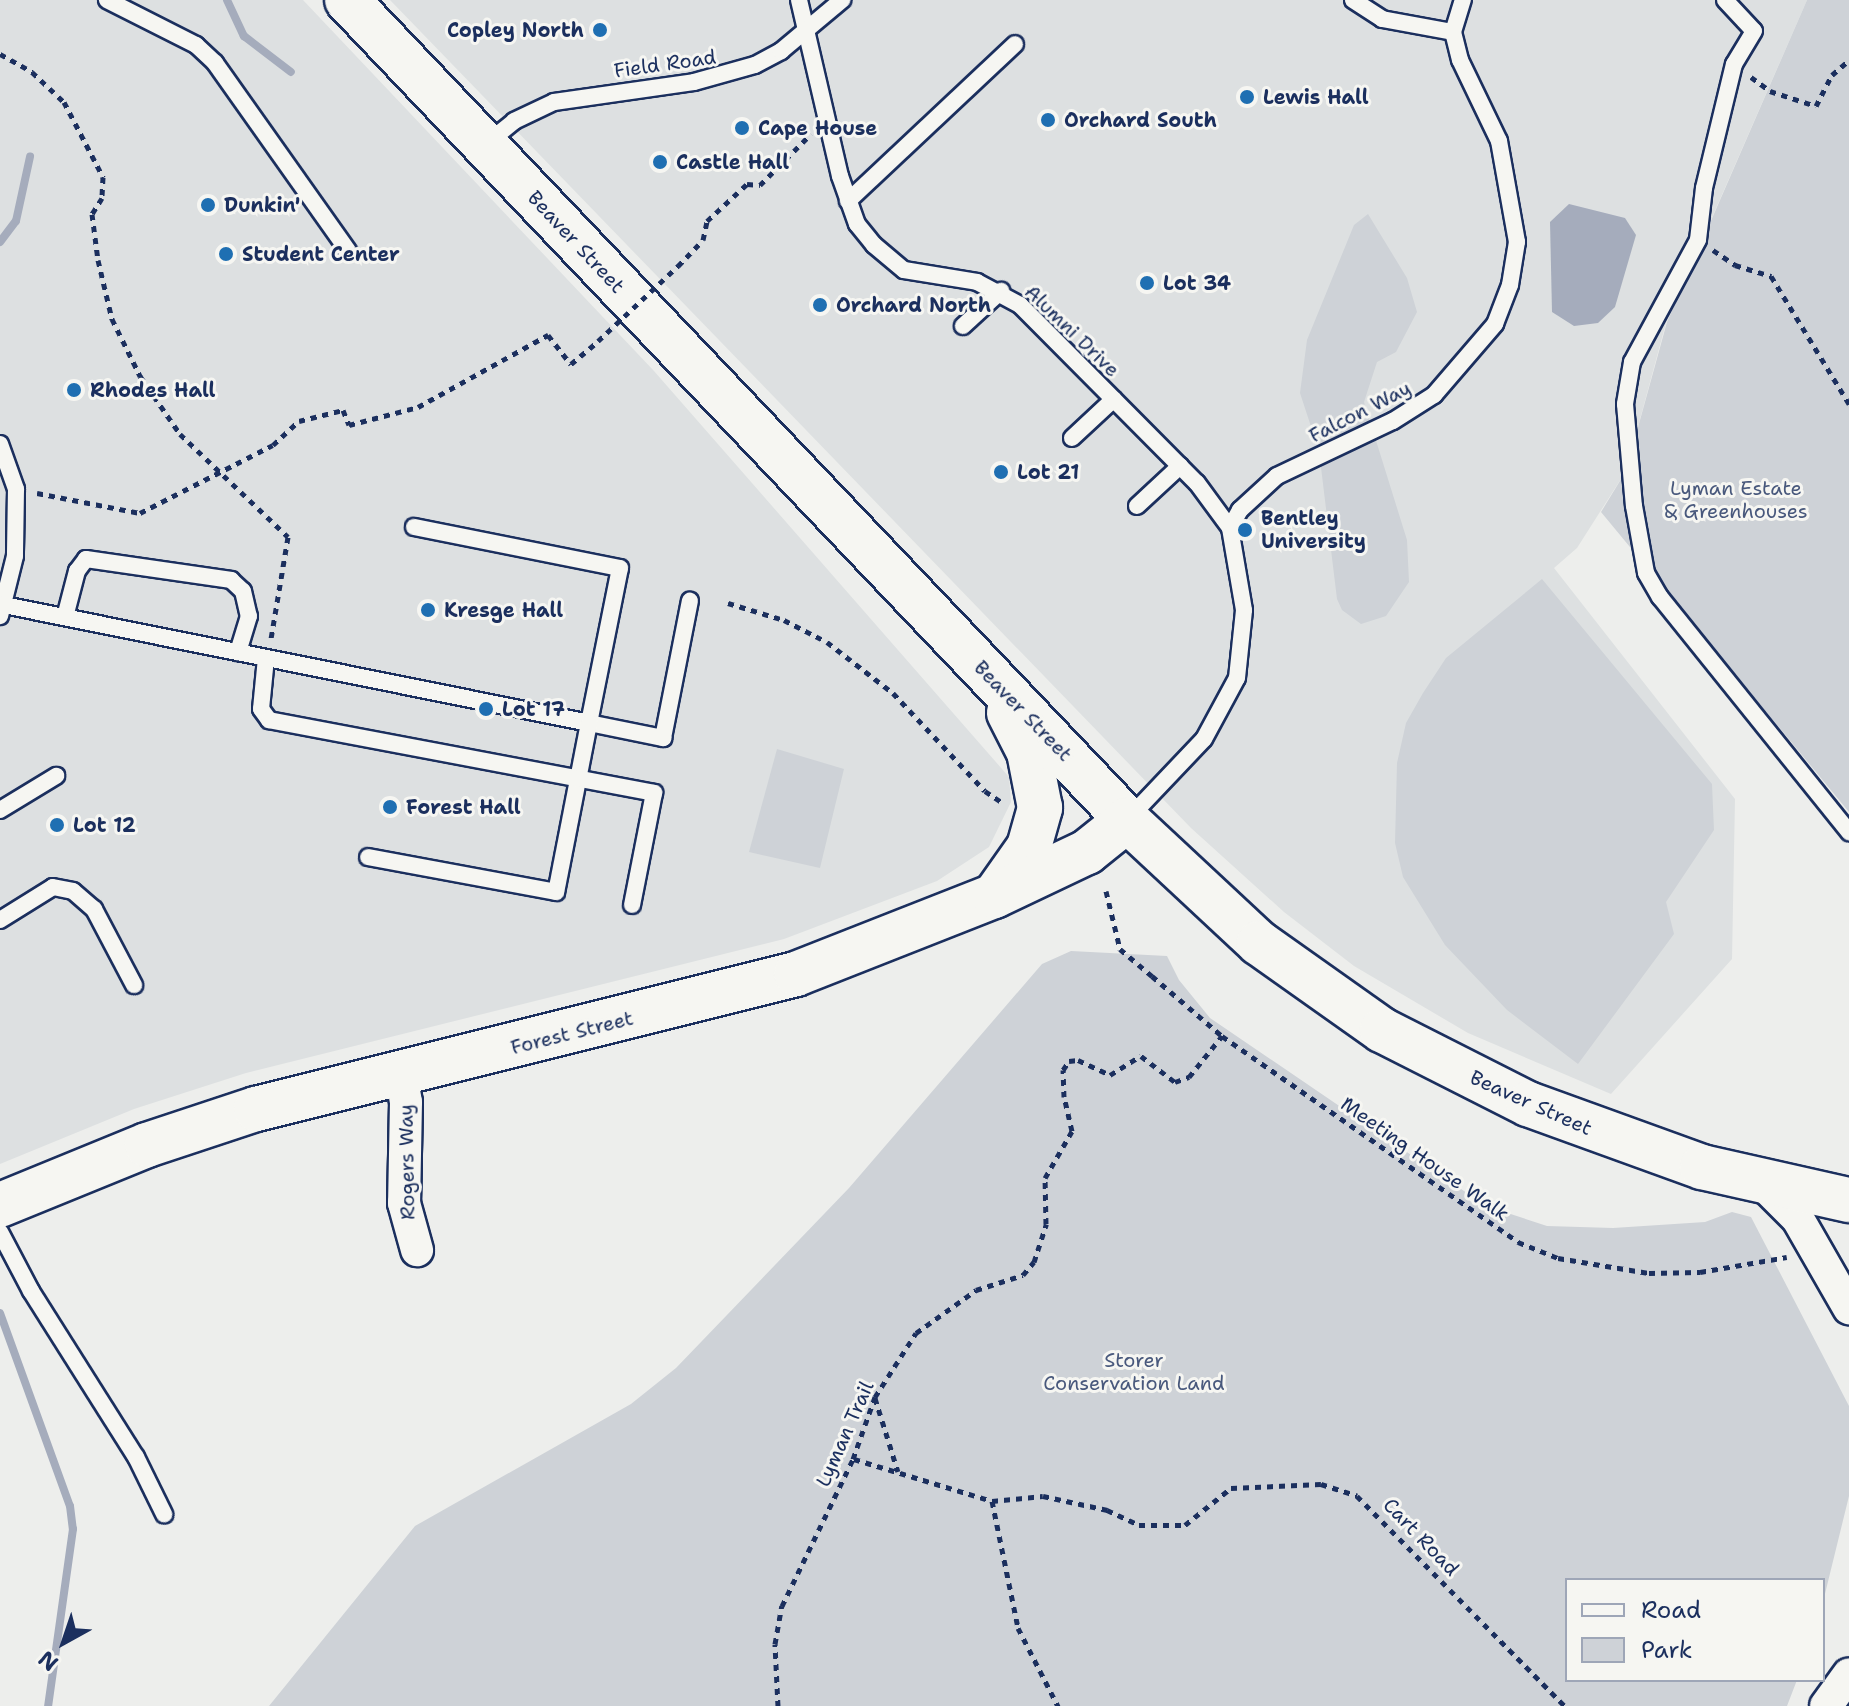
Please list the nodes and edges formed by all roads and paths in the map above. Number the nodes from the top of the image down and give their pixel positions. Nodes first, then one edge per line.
1 (107, 0) edge
2 (347, 0) edge
3 (799, 0) edge
4 (842, 0) edge
5 (1353, 0) edge
6 (1463, 0) edge
7 (1725, 0) edge
8 (807, 31) junction
9 (1453, 32) junction
10 (1015, 44) dead end
11 (0, 54) edge
12 (1849, 60) edge
13 (1734, 64) junction
14 (826, 120) junction
15 (485, 145) junction
16 (848, 201) junction
17 (1698, 240) junction
18 (348, 251) dead end
19 (1001, 291) junction
20 (963, 326) dead end
21 (1114, 399) junction
22 (1849, 404) edge
23 (1072, 438) dead end
24 (0, 444) edge
25 (1180, 466) junction
26 (221, 471) junction
27 (16, 489) junction
28 (1137, 506) dead end
29 (414, 527) dead end
30 (1230, 528) junction
31 (690, 601) dead end
32 (728, 603) dead end
33 (2, 611) edge
34 (65, 617) junction
35 (956, 640) junction
36 (238, 652) junction
37 (268, 658) junction
38 (589, 723) junction
39 (56, 776) dead end
40 (578, 778) junction
41 (1019, 808) dead end
42 (0, 810) edge
43 (1127, 820) junction
44 (1849, 832) edge
45 (368, 857) dead end
46 (1106, 891) dead end
47 (994, 896) junction
48 (632, 905) dead end
49 (0, 920) edge
50 (134, 985) dead end
51 (1222, 1036) junction
52 (401, 1074) junction
53 (1761, 1182) junction
54 (1849, 1200) edge
55 (0, 1205) edge
56 (0, 1232) edge
57 (417, 1250) dead end
58 (1761, 1264) dead end
59 (1849, 1308) edge
60 (875, 1397) junction
61 (853, 1459) junction
62 (898, 1472) junction
63 (992, 1501) junction
64 (164, 1514) dead end
65 (1849, 1674) edge
66 (778, 1706) edge
67 (1058, 1706) edge
68 (1565, 1706) edge
69 (1826, 1706) edge

1 - 18 lane
2 - 15 main road, Beaver Street
3 - 8 lane, Alumni Drive
4 - 8 lane, Field Road
5 - 9 lane
6 - 9 lane
7 - 13 lane
8 - 14 lane, Alumni Drive
8 - 15 lane, Field Road
9 - 30 lane, Falcon Way
10 - 16 lane
11 - 26 path
12 - 13 path
13 - 17 lane
14 - 16 lane, Alumni Drive
14 - 26 path, bridge
15 - 35 main road, Beaver Street
16 - 19 lane, Alumni Drive
17 - 22 path
17 - 44 lane
19 - 20 lane
19 - 21 lane, Alumni Drive
21 - 23 lane
21 - 25 lane, Alumni Drive
24 - 27 lane
25 - 28 lane
25 - 30 lane, Alumni Drive
26 - 27 path
26 - 37 path
27 - 33 lane
29 - 38 lane
30 - 43 lane
31 - 38 lane
32 - 41 path
33 - 34 lane
34 - 36 lane
34 - 36 lane
35 - 43 main road, Beaver Street
35 - 47 main road
36 - 37 lane
37 - 38 lane
37 - 40 lane
38 - 40 lane
39 - 42 lane
40 - 45 lane
40 - 48 lane
43 - 47 main road, Forest Street
43 - 53 main road, Beaver Street
46 - 51 path, Meeting House Walk
47 - 52 main road, Forest Street
49 - 50 lane
51 - 58 path, Meeting House Walk
51 - 60 path, Lyman Trail
52 - 55 main road, Forest Street
52 - 57 street, Rogers Way
53 - 54 main road, Beaver Street
53 - 59 street
56 - 64 lane
60 - 61 path, Lyman Trail
60 - 62 path
61 - 62 path, Cart Road
61 - 66 path, Lyman Trail
62 - 63 path, Cart Road
63 - 67 path
63 - 68 path, Cart Road
65 - 69 street

